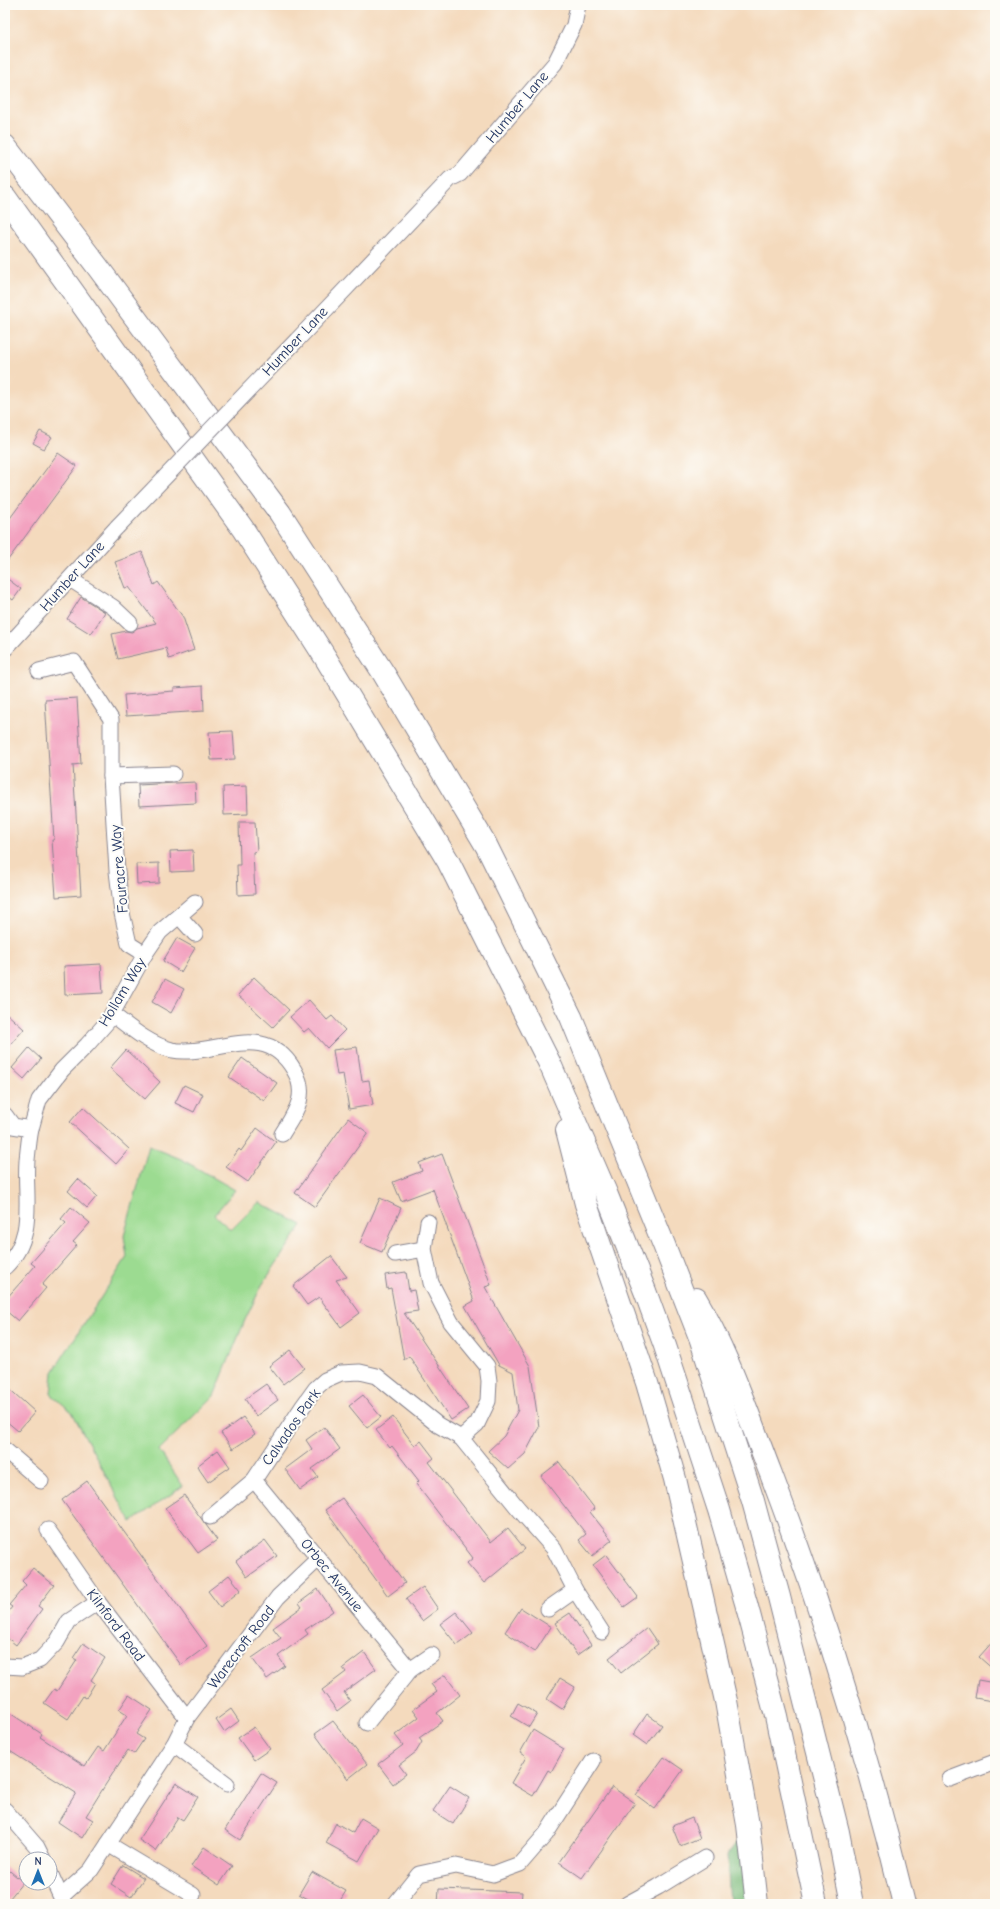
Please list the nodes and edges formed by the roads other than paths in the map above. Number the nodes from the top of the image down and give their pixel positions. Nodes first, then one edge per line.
1 (578, 5) edge
2 (5, 146) edge
3 (5, 197) edge
4 (70, 579) junction
5 (130, 623) dead end
6 (5, 649) edge
7 (39, 671) dead end
8 (173, 774) dead end
9 (111, 776) junction
10 (195, 902) dead end
11 (179, 916) junction
12 (195, 934) dead end
13 (145, 954) junction
14 (112, 1014) junction
15 (550, 1064) junction
16 (5, 1115) edge
17 (31, 1129) junction
18 (282, 1134) dead end
19 (428, 1222) dead end
20 (664, 1245) junction
21 (424, 1249) junction
22 (395, 1254) dead end
23 (5, 1267) edge
24 (461, 1438) junction
25 (5, 1450) edge
26 (254, 1480) junction
27 (41, 1481) dead end
28 (210, 1517) dead end
29 (48, 1530) dead end
30 (318, 1559) junction
31 (574, 1590) junction
32 (98, 1602) junction
33 (548, 1609) dead end
34 (602, 1632) dead end
35 (432, 1655) dead end
36 (5, 1666) edge
37 (410, 1670) junction
38 (187, 1718) junction
39 (367, 1723) dead end
40 (174, 1744) junction
41 (593, 1761) dead end
42 (995, 1762) edge
43 (950, 1779) dead end
44 (227, 1784) dead end
45 (5, 1810) edge
46 (108, 1844) junction
47 (39, 1851) edge
48 (705, 1858) dead end
49 (58, 1890) edge
50 (193, 1895) dead end
51 (63, 1900) edge
52 (395, 1904) edge
53 (627, 1904) edge
54 (757, 1904) edge
55 (816, 1904) edge
56 (852, 1904) edge
57 (904, 1904) edge

1 - 4 street, Humber Lane, bridge
2 - 20 highway
3 - 15 highway
4 - 5 street
4 - 6 street, Humber Lane
7 - 9 street, Fouracre Way
8 - 9 street
9 - 13 street, Fouracre Way
10 - 11 street, Hollam Way
11 - 12 street
11 - 13 street, Hollam Way
13 - 14 street, Hollam Way
14 - 17 street, Hollam Way
14 - 18 street
15 - 54 highway
15 - 55 highway
16 - 17 street
17 - 23 street, Hollam Way
19 - 21 street
20 - 56 highway
20 - 57 highway
21 - 22 street
21 - 24 street
24 - 26 street, Calvados Park
24 - 31 street, Calvados Park
25 - 27 street
26 - 28 street, Calvados Park
26 - 30 street, Orbec Avenue
29 - 32 street, Kilnford Road
30 - 37 street, Orbec Avenue
30 - 38 street, Warecroft Road
31 - 33 street
31 - 34 street, Calvados Park
32 - 36 street
32 - 38 street, Kilnford Road
35 - 37 street
37 - 39 street
38 - 40 street, Warecroft Road
40 - 44 street
40 - 46 street, Warecroft Road
41 - 52 street
42 - 43 street
45 - 47 street
46 - 50 street
46 - 51 street, Warecroft Road
48 - 53 street
49 - 51 street

